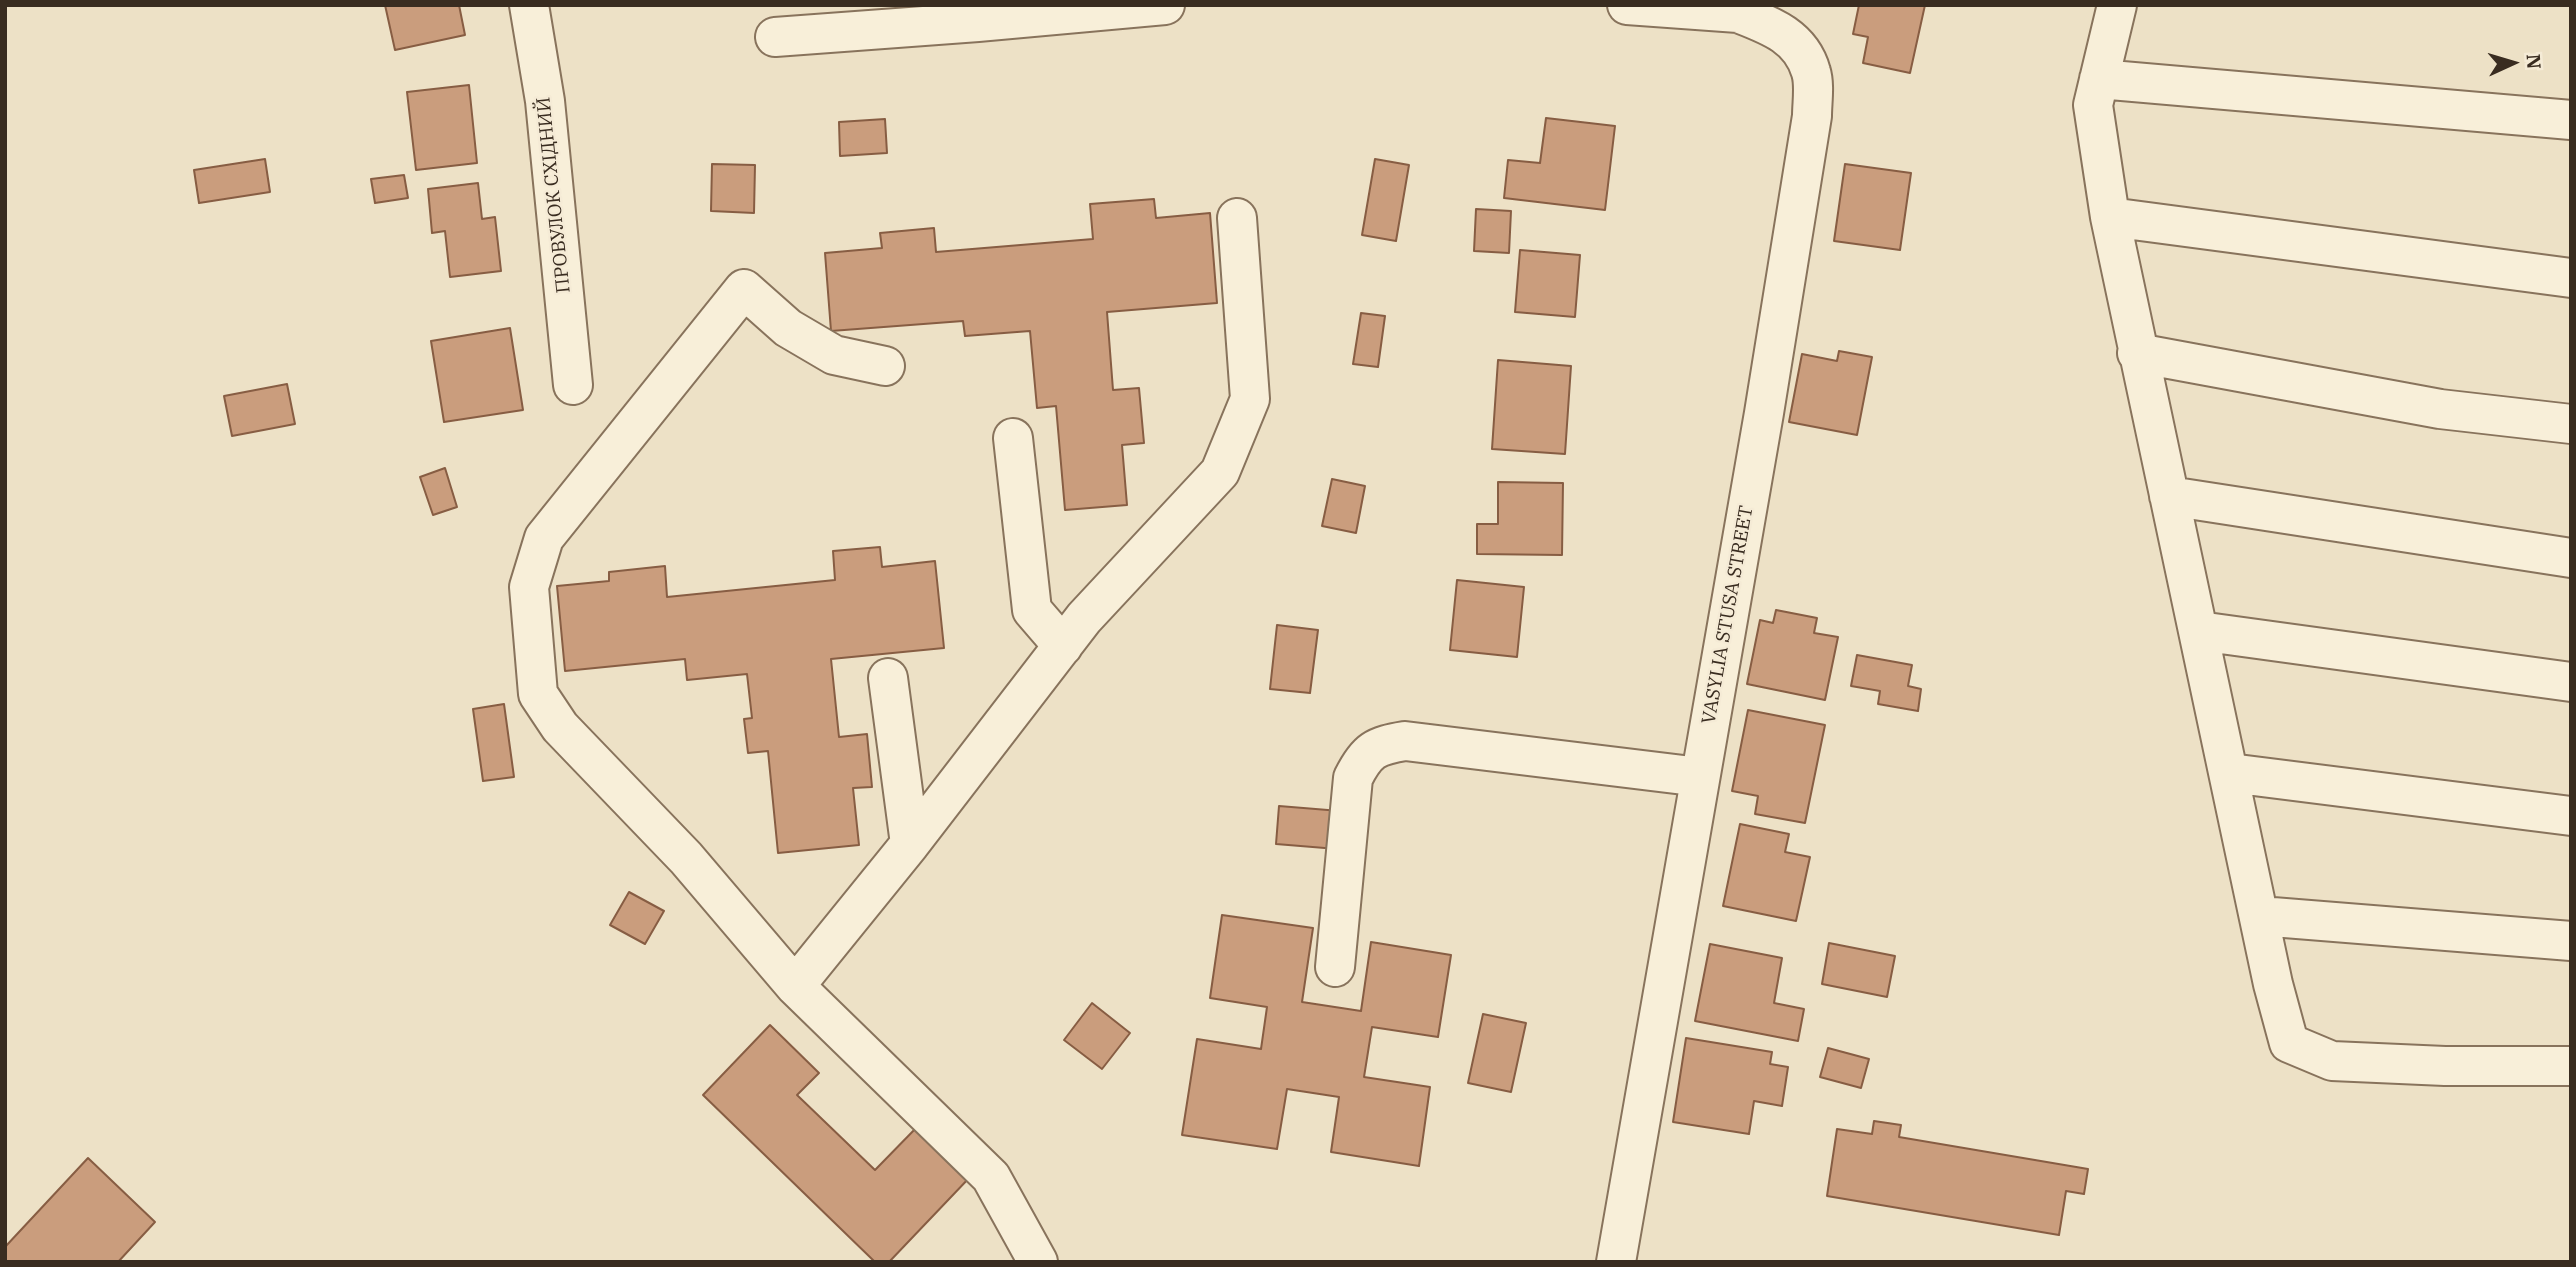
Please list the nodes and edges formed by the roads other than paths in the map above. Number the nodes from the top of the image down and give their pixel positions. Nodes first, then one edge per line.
1 (529, 5) edge
2 (1165, 5) edge
3 (1627, 5) edge
4 (2117, 5) edge
5 (1738, 9) edge
6 (775, 37) dead end
7 (2099, 79) junction
8 (2571, 120) edge
9 (2110, 217) junction
10 (1237, 218) dead end
11 (2571, 278) edge
12 (2137, 353) junction
13 (885, 366) dead end
14 (573, 385) dead end
15 (2571, 424) edge
16 (1013, 438) dead end
17 (2169, 496) junction
18 (2571, 558) edge
19 (2199, 631) junction
20 (1063, 646) junction
21 (888, 678) dead end
22 (2571, 682) edge
23 (2230, 773) junction
24 (1700, 777) junction
25 (2571, 816) edge
26 (910, 844) junction
27 (2260, 916) junction
28 (2571, 941) edge
29 (1335, 967) dead end
30 (795, 986) junction
31 (2571, 1066) edge
32 (1038, 1262) edge
33 (1616, 1262) edge

1 - 14 street, ПРОВУЛОК СХІДНИЙ
2 - 6 street
3 - 5 street, VASYLIA STUSA STREET
4 - 7 street
5 - 24 street, VASYLIA STUSA STREET
7 - 8 street
7 - 9 street
9 - 11 street
9 - 12 street
10 - 20 street
12 - 15 street
12 - 17 street
13 - 30 street
16 - 20 street
17 - 18 street
17 - 19 street
19 - 22 street
19 - 23 street
20 - 26 street
21 - 26 street
23 - 25 street
23 - 27 street
24 - 29 street
24 - 33 street, VASYLIA STUSA STREET
26 - 30 street
27 - 28 street
27 - 31 street
30 - 32 street

